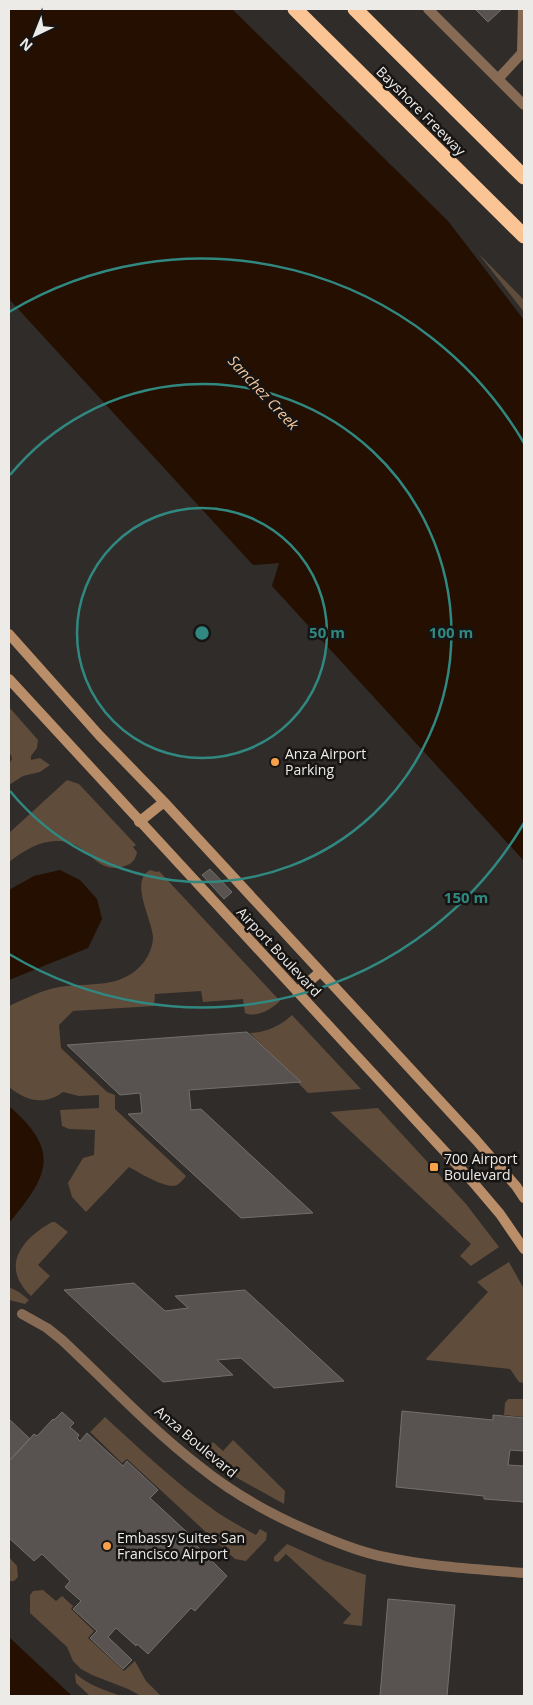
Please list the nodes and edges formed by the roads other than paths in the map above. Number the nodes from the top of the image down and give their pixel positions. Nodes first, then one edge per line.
1 (295, 9) edge
2 (355, 9) edge
3 (428, 9) edge
4 (523, 9) edge
5 (523, 54) edge
6 (498, 79) junction
7 (524, 105) edge
8 (524, 177) edge
9 (524, 236) edge
10 (9, 634) edge
11 (9, 679) edge
12 (164, 802) junction
13 (139, 822) junction
14 (320, 972) junction
15 (297, 992) junction
16 (524, 1198) edge
17 (523, 1244) edge
18 (22, 1314) dead end
19 (524, 1573) edge

1 - 9 highway, Bayshore Freeway
2 - 8 highway, Bayshore Freeway
3 - 6 street
4 - 5 street
5 - 6 street
6 - 7 street
10 - 12 main road, Airport Boulevard
11 - 13 main road, Airport Boulevard
12 - 13 main road
12 - 14 main road, Airport Boulevard
13 - 15 main road, Airport Boulevard
14 - 15 main road
14 - 16 main road, Airport Boulevard
15 - 17 main road, Airport Boulevard
18 - 19 street, Anza Boulevard

